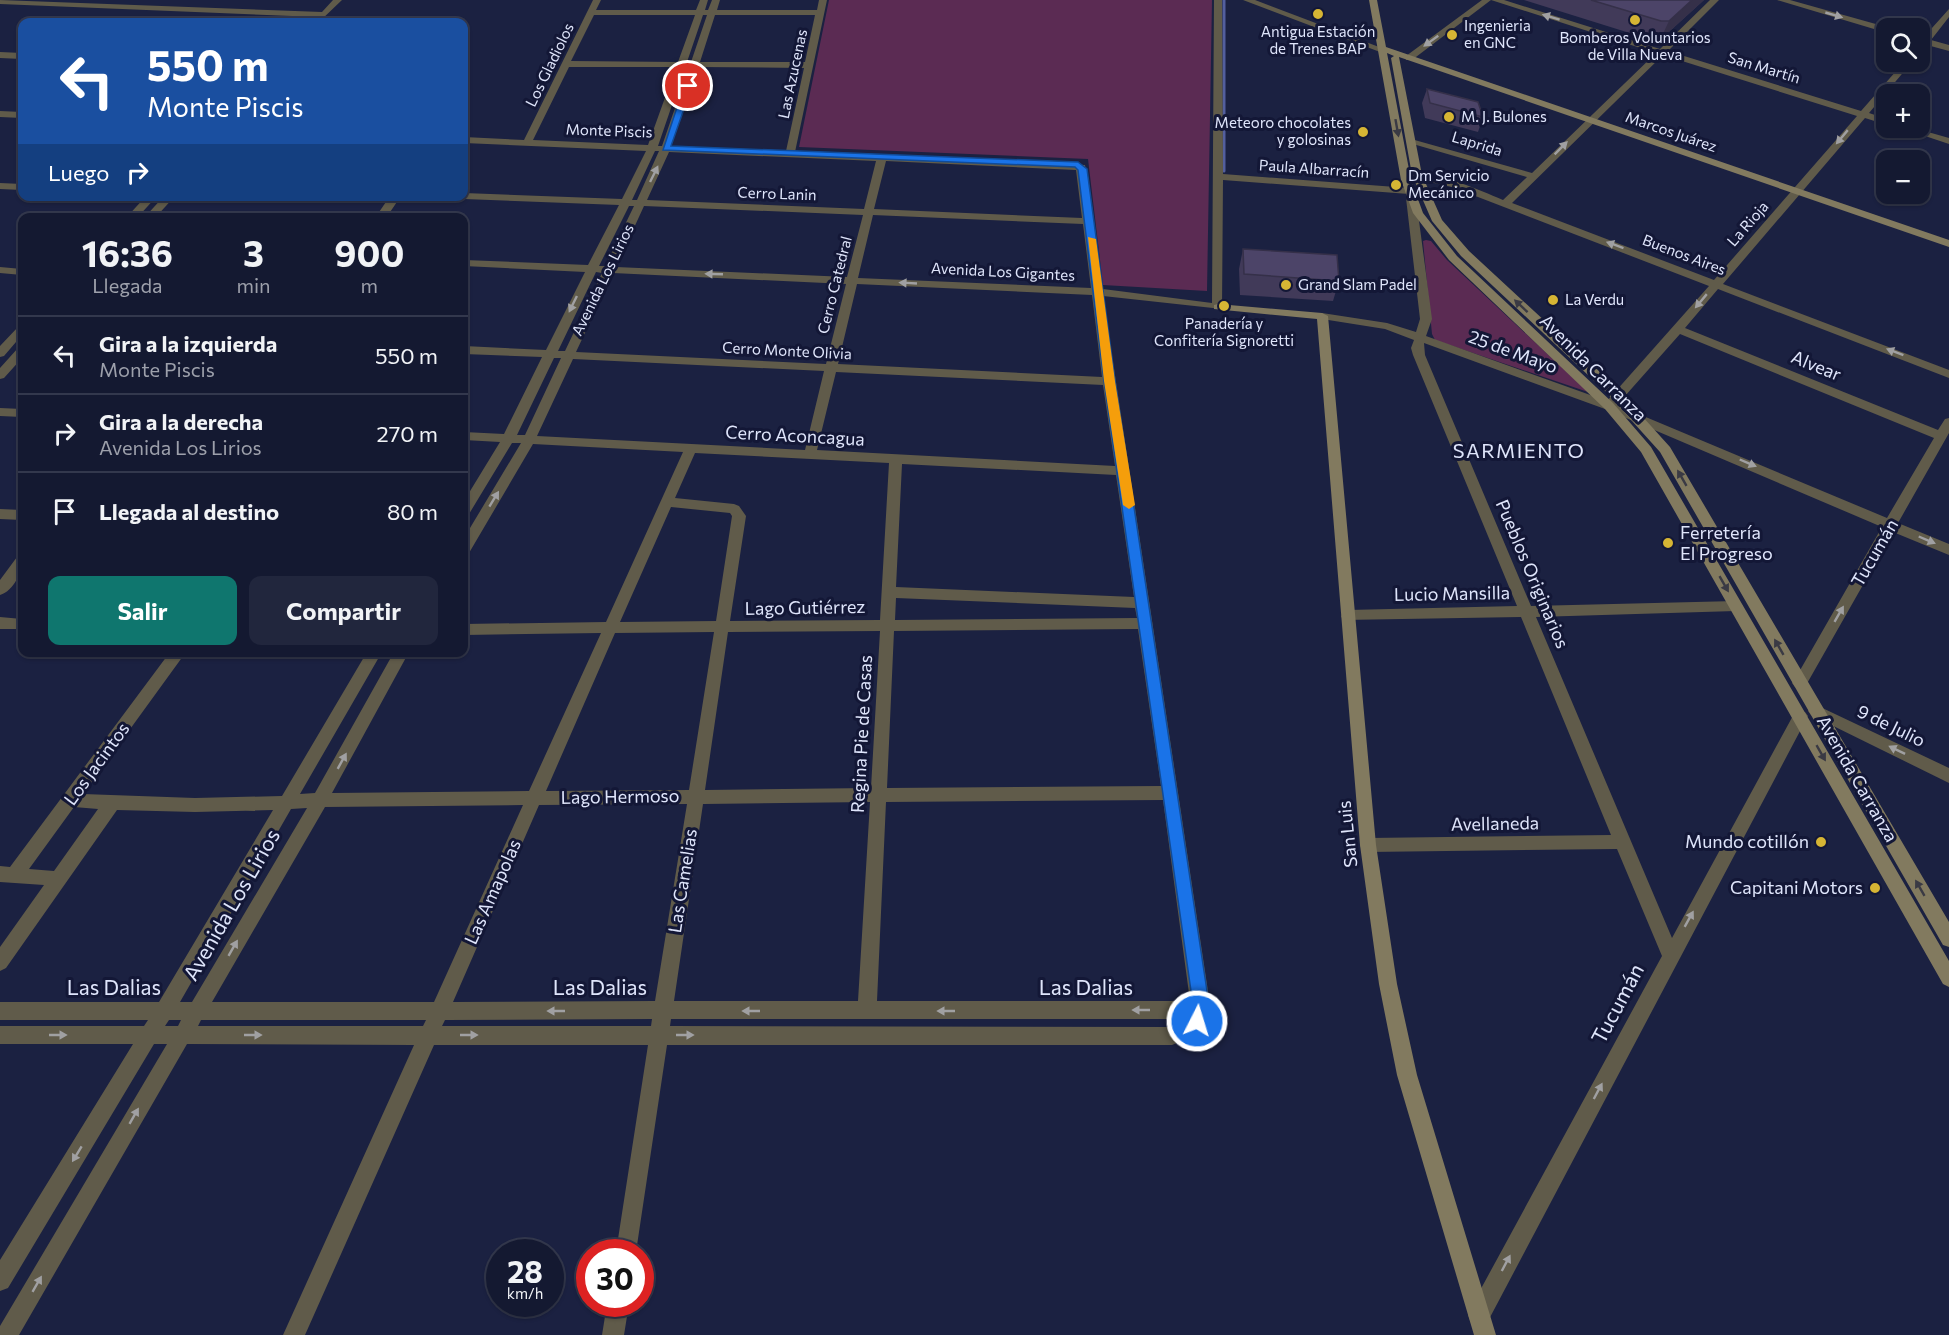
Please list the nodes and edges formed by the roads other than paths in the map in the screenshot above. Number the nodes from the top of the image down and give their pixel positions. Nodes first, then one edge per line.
1 (338, 0) edge
2 (597, 0) edge
3 (704, 0) edge
4 (716, 0) edge
5 (823, 0) edge
6 (1218, 0) edge
7 (1247, 0) edge
8 (1374, 0) edge
9 (1384, 0) edge
10 (1487, 0) edge
11 (1495, 0) edge
12 (1715, 0) edge
13 (1782, 0) edge
14 (0, 2) edge
15 (591, 12) junction
16 (699, 12) junction
17 (712, 12) junction
18 (1949, 12) edge
19 (820, 13) junction
20 (324, 15) junction
21 (321, 18) edge
22 (1876, 27) edge
23 (1930, 34) edge
24 (1930, 44) edge
25 (1949, 48) edge
26 (1388, 51) junction
27 (1660, 52) junction
28 (0, 55) edge
29 (18, 56) edge
30 (1409, 58) junction
31 (566, 64) junction
32 (681, 64) junction
33 (695, 64) junction
34 (808, 65) junction
35 (1899, 72) edge
36 (0, 114) edge
37 (18, 114) edge
38 (1861, 114) junction
39 (1876, 119) edge
40 (1590, 120) junction
41 (1930, 135) edge
42 (468, 140) edge
43 (1949, 141) edge
44 (1411, 142) junction
45 (527, 143) junction
46 (652, 148) junction
47 (666, 148) junction
48 (790, 153) junction
49 (882, 157) junction
50 (1533, 176) junction
51 (1218, 177) junction
52 (0, 186) edge
53 (1411, 186) junction
54 (18, 187) edge
55 (1797, 190) junction
56 (468, 196) edge
57 (147, 201) edge
58 (165, 201) edge
59 (624, 202) junction
60 (640, 203) junction
61 (1504, 204) junction
62 (136, 213) edge
63 (154, 213) edge
64 (869, 213) junction
65 (1089, 221) junction
66 (1949, 244) edge
67 (468, 263) edge
68 (0, 270) edge
69 (18, 272) edge
70 (468, 273) edge
71 (588, 274) junction
72 (605, 274) junction
73 (1717, 283) junction
74 (850, 285) junction
75 (1099, 297) junction
76 (1218, 307) junction
77 (1322, 316) junction
78 (1678, 329) junction
79 (18, 333) edge
80 (1419, 338) junction
81 (468, 350) edge
82 (0, 353) edge
83 (549, 354) junction
84 (18, 355) edge
85 (567, 355) junction
86 (830, 368) junction
87 (1949, 374) edge
88 (0, 375) edge
89 (1109, 381) junction
90 (1613, 401) junction
91 (0, 412) edge
92 (18, 413) edge
93 (1636, 416) junction
94 (1949, 422) edge
95 (468, 436) edge
96 (1941, 436) junction
97 (508, 439) junction
98 (529, 440) junction
99 (691, 448) junction
100 (810, 454) junction
101 (896, 459) junction
102 (1124, 471) junction
103 (665, 502) junction
104 (468, 504) edge
105 (0, 514) edge
106 (18, 515) edge
107 (1891, 525) junction
108 (468, 542) edge
109 (1949, 550) edge
110 (18, 566) edge
111 (0, 590) edge
112 (889, 592) junction
113 (1144, 603) junction
114 (1736, 606) junction
115 (1527, 612) junction
116 (1348, 616) junction
117 (0, 623) edge
118 (1147, 623) junction
119 (18, 624) edge
120 (887, 626) junction
121 (610, 628) junction
122 (721, 628) junction
123 (468, 629) edge
124 (175, 657) edge
125 (372, 657) edge
126 (399, 657) edge
127 (1800, 683) junction
128 (1808, 713) junction
129 (1949, 776) edge
130 (1171, 793) junction
131 (879, 794) junction
132 (696, 796) junction
133 (536, 798) junction
134 (70, 800) junction
135 (320, 800) junction
136 (112, 803) junction
137 (285, 803) junction
138 (1623, 842) junction
139 (1368, 845) junction
140 (7, 874) edge
141 (58, 879) junction
142 (1949, 939) edge
143 (1670, 955) junction
144 (0, 962) edge
145 (1949, 978) edge
146 (664, 1010) junction
147 (1199, 1010) junction
148 (0, 1011) edge
149 (164, 1011) junction
150 (196, 1011) junction
151 (439, 1011) junction
152 (867, 1011) junction
153 (0, 1035) edge
154 (149, 1035) junction
155 (181, 1035) junction
156 (427, 1035) junction
157 (660, 1035) junction
158 (628, 1239) edge
159 (0, 1280) edge
160 (1479, 1315) junction
161 (616, 1317) edge
162 (7, 1335) edge
163 (294, 1335) edge
164 (613, 1335) edge
165 (1485, 1335) edge

1 - 20 street
2 - 15 street, Los Gladiolos
3 - 16 street, Avenida Los Lirios
4 - 17 street, Avenida Los Lirios
5 - 19 street, Las Azucenas
6 - 51 street
7 - 26 street
8 - 26 main road, Avenida Carranza
9 - 26 main road, Avenida Carranza
10 -> 30 street
27 -> 11 street, San Martín
12 - 27 street
13 -> 22 street
14 - 20 street
15 - 16 street
15 - 31 street, Los Gladiolos
16 - 17 street
16 - 32 street, Avenida Los Lirios
17 - 19 street
17 - 33 street, Avenida Los Lirios
18 - 23 street
19 - 34 street, Las Azucenas
20 - 21 street
24 - 25 street
26 - 30 main road, Marcos Juárez
26 - 44 main road, Avenida Carranza
26 -> 53 main road, Avenida Carranza
27 - 38 street, San Martín
27 - 40 street
28 - 29 street
30 - 40 main road, Marcos Juárez
31 - 32 street
31 - 45 street, Los Gladiolos
32 - 33 street
32 - 46 street, Avenida Los Lirios
33 - 34 street
33 - 47 street, Avenida Los Lirios
34 - 48 street, Las Azucenas
35 - 38 street, La Rioja
36 - 37 street
38 - 39 street, San Martín
38 -> 55 street, La Rioja
50 -> 40 street
40 - 55 main road, Marcos Juárez
41 - 43 street
42 - 45 street, Monte Piscis
44 - 50 street, Laprida
44 - 53 main road, Avenida Carranza
45 - 46 street, Monte Piscis
46 - 47 street, Monte Piscis
46 - 59 street, Avenida Los Lirios
47 - 48 street, Monte Piscis
60 -> 47 street, Avenida Los Lirios
48 - 49 street, Monte Piscis
49 - 64 street, Cerro Catedral
49 - 65 street, Monte Piscis
50 - 61 street
51 - 53 street, Paula Albarracín
51 - 76 street
52 - 54 street
53 - 61 street, Buenos Aires
53 - 80 street, Pueblos Originarios
90 -> 53 main road, Avenida Carranza
53 - 90 main road, Avenida Carranza
55 - 66 main road, Marcos Juárez
55 - 73 street, La Rioja
56 - 59 street, Cerro Lanin
57 - 62 street
58 - 63 street
59 - 60 street, Cerro Lanin
59 - 71 street, Avenida Los Lirios
60 - 64 street, Cerro Lanin
60 - 72 street, Avenida Los Lirios
73 -> 61 street, Buenos Aires
64 - 65 street, Cerro Lanin
64 - 74 street, Cerro Catedral
65 - 75 street
67 - 71 street, Avenida Los Gigantes
68 - 69 street
70 - 71 street, Avenida Los Gigantes
71 - 72 street, Avenida Los Gigantes
71 -> 83 street, Avenida Los Lirios
72 - 74 street, Avenida Los Gigantes
72 - 85 street, Avenida Los Lirios
73 -> 78 street, La Rioja
87 -> 73 street, Buenos Aires
74 - 75 street, Avenida Los Gigantes
74 - 86 street, Cerro Catedral
75 - 76 street, Avenida Los Gigantes
75 - 89 street
76 - 77 main road, 25 de Mayo
77 - 80 street, 25 de Mayo
77 - 116 main road, San Luis
78 - 90 street, La Rioja
78 - 96 street, Alvear
79 - 82 street
80 - 90 street, 25 de Mayo
80 - 115 street, Pueblos Originarios
81 - 83 street, Cerro Monte Olivia
83 - 85 street, Cerro Monte Olivia
83 - 97 street, Avenida Los Lirios
84 - 88 street
85 - 86 street, Cerro Monte Olivia
85 - 98 street, Avenida Los Lirios
86 - 89 street, Cerro Monte Olivia
86 - 100 street, Cerro Catedral
89 - 102 street
90 - 93 main road, Avenida Carranza
90 -> 114 main road, Avenida Carranza
91 - 92 street
93 -> 107 street
127 -> 93 main road, Avenida Carranza
94 - 96 street, Tucumán
95 - 97 street, Cerro Aconcagua
96 - 107 street, Tucumán
97 - 98 street, Cerro Aconcagua
97 - 104 street, Avenida Los Lirios
98 - 99 street, Cerro Aconcagua
108 -> 98 street, Avenida Los Lirios
99 - 100 street, Cerro Aconcagua
99 - 103 street, Las Amapolas
100 - 101 street, Cerro Aconcagua
101 - 102 street, Cerro Aconcagua
101 - 112 street, Regina Pie de Casas
102 - 113 street
103 - 121 street, Las Amapolas
103 - 122 street, Las Camelias
105 - 106 street
107 -> 109 street
127 -> 107 street, Tucumán
110 - 111 street
112 - 113 street
112 - 120 street, Regina Pie de Casas
113 - 118 street
114 - 115 street, Lucio Mansilla
114 - 128 main road, Avenida Carranza
115 - 116 street, Lucio Mansilla
115 - 138 street, Pueblos Originarios
116 - 139 main road, San Luis
117 - 119 street
118 - 120 street, Lago Gutiérrez
118 - 130 street
120 - 122 street, Lago Gutiérrez
120 - 131 street, Regina Pie de Casas
121 - 122 street, Lago Gutiérrez
121 - 123 street, Lago Gutiérrez
121 - 133 street, Las Amapolas
122 - 132 street, Las Camelias
124 - 134 street, Los Jacintos
125 - 137 street, Avenida Los Lirios
135 -> 126 street, Avenida Los Lirios
127 - 128 main road, Avenida Carranza
129 -> 128 street, 9 de Julio
142 -> 128 main road, Avenida Carranza
143 -> 128 street, Tucumán
128 -> 145 main road, Avenida Carranza
130 - 131 street, Lago Hermoso
130 - 147 street
131 - 132 street, Lago Hermoso
131 - 152 street, Regina Pie de Casas
132 - 133 street, Lago Hermoso
132 - 146 street, Las Camelias
133 - 135 street, Lago Hermoso
133 - 151 street, Las Amapolas
134 - 136 street, Lago Hermoso
134 - 140 street, Los Jacintos
135 - 137 street, Lago Hermoso
150 -> 135 street, Avenida Los Lirios
136 - 137 street, Lago Hermoso
136 - 141 street, Los Jacintos
137 - 149 street, Avenida Los Lirios
138 - 139 street, Avellaneda
138 - 143 street, Pueblos Originarios
139 - 160 main road, San Luis
140 - 141 street
141 - 144 street, Los Jacintos
160 -> 143 street, Tucumán
146 -> 151 street, Las Dalias
152 -> 146 street, Las Dalias
146 - 157 street, Las Camelias
147 -> 152 street, Las Dalias
157 -> 147 street
148 - 149 street, Las Dalias
149 - 150 street, Las Dalias
149 - 154 street, Avenida Los Lirios
150 - 151 street, Las Dalias
150 - 155 street, Avenida Los Lirios
151 - 156 street, Las Amapolas
153 -> 154 street
154 - 155 street
154 -> 159 street, Avenida Los Lirios
155 -> 156 street
162 -> 155 street, Avenida Los Lirios
156 -> 157 street
156 - 163 street, Las Amapolas
157 - 158 street, Las Camelias
160 - 165 main road, San Luis
161 - 164 street

